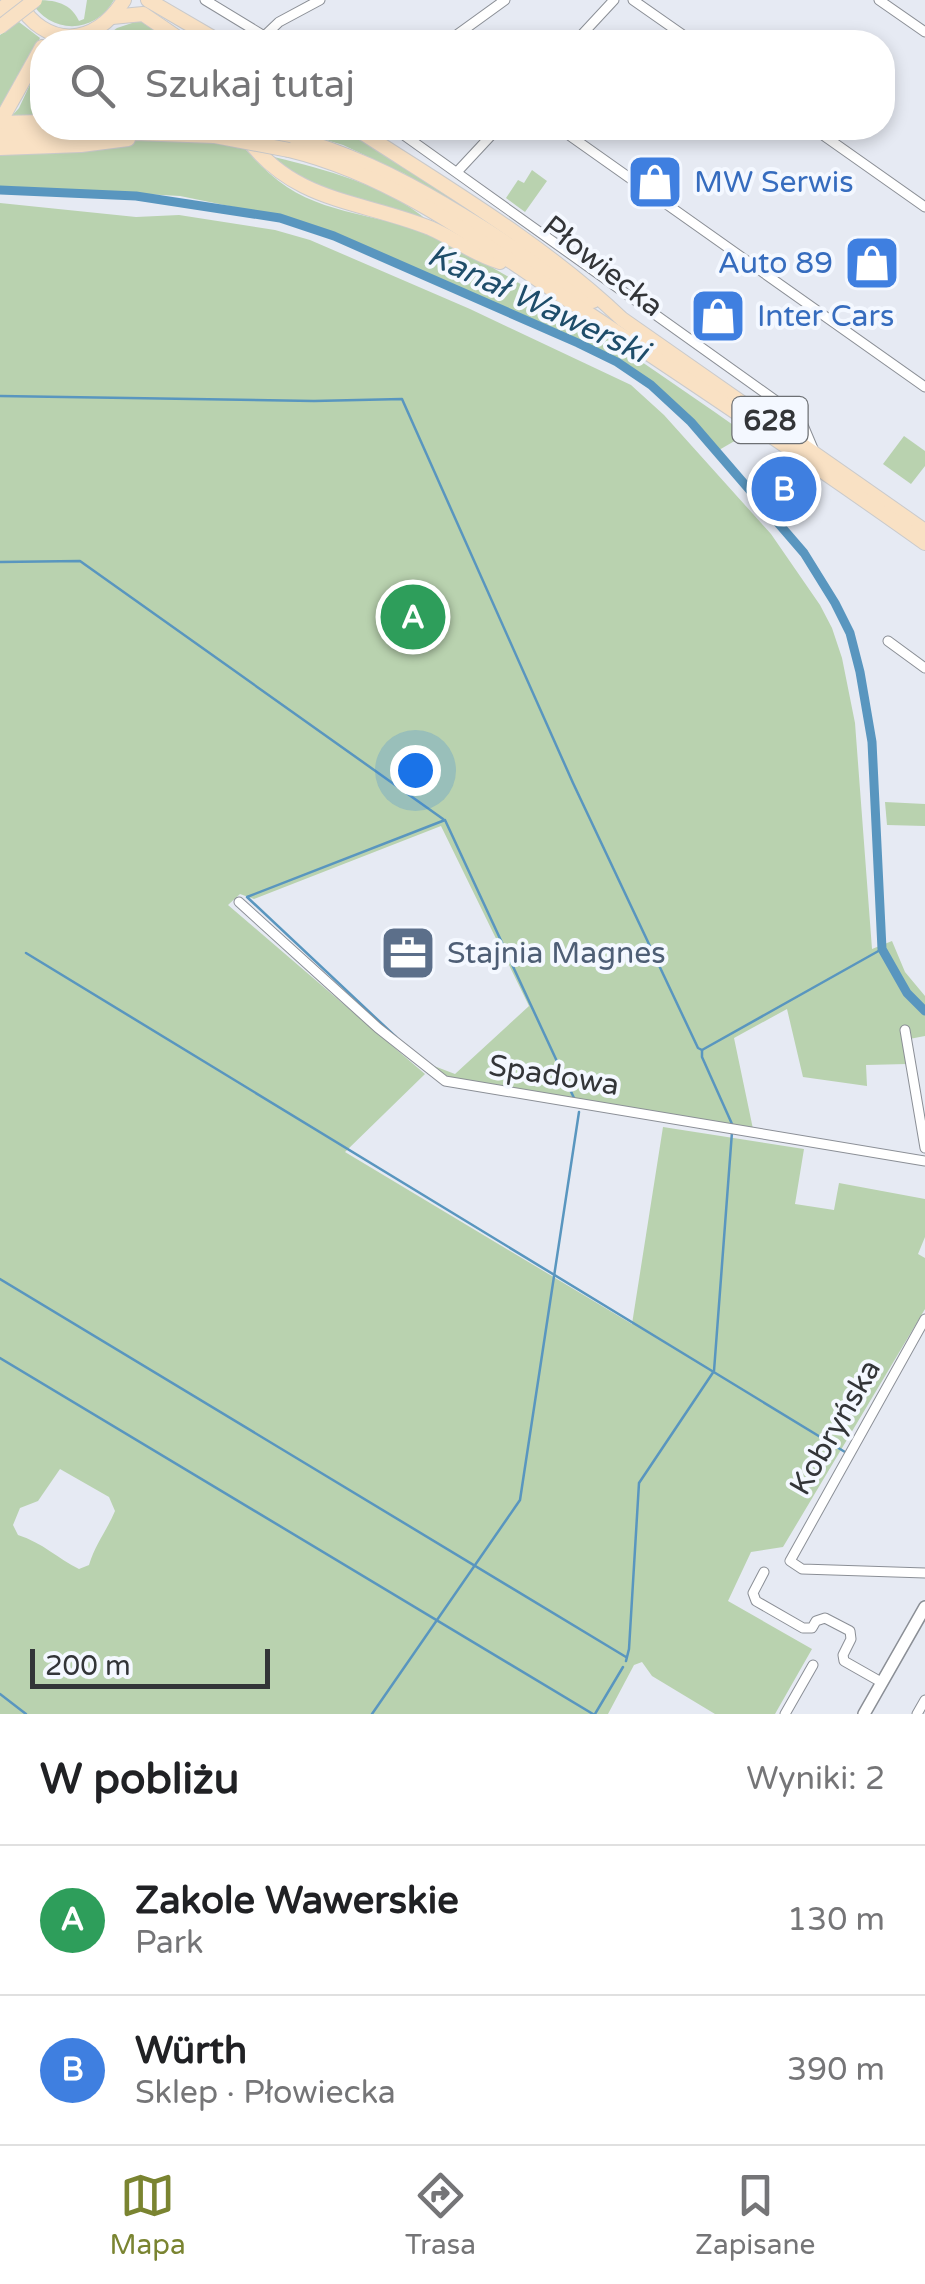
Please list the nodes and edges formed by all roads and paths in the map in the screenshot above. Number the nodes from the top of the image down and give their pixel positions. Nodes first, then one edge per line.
1 (15, 0) edge
2 (35, 0) edge
3 (124, 0) edge
4 (148, 0) edge
5 (205, 0) edge
6 (320, 0) edge
7 (506, 0) edge
8 (614, 0) edge
9 (634, 0) edge
10 (879, 0) edge
11 (0, 10) edge
12 (112, 18) junction
13 (0, 27) edge
14 (40, 30) edge
15 (93, 30) edge
16 (166, 30) edge
17 (199, 30) edge
18 (248, 30) edge
19 (271, 30) edge
20 (465, 30) edge
21 (586, 30) edge
22 (677, 30) edge
23 (925, 32) edge
24 (30, 74) edge
25 (0, 122) edge
26 (30, 131) edge
27 (30, 135) edge
28 (0, 136) edge
29 (30, 139) edge
30 (236, 140) edge
31 (249, 140) edge
32 (302, 140) edge
33 (373, 140) edge
34 (411, 140) edge
35 (487, 140) edge
36 (577, 140) edge
37 (831, 140) edge
38 (0, 148) edge
39 (457, 172) junction
40 (925, 206) edge
41 (519, 268) junction
42 (622, 319) junction
43 (925, 387) edge
44 (814, 451) junction
45 (922, 523) edge
46 (925, 543) edge
47 (888, 641) dead end
48 (925, 668) edge
49 (239, 902) dead end
50 (905, 1030) dead end
51 (925, 1148) edge
52 (925, 1161) edge
53 (925, 1319) edge
54 (764, 1572) dead end
55 (925, 1573) edge
56 (925, 1607) edge
57 (813, 1665) dead end
58 (881, 1682) junction
59 (925, 1700) edge
60 (866, 1713) edge
61 (785, 1714) edge
62 (917, 1714) edge

1 - 11 main road
1 - 14 main road
2 - 13 main road, bridge
3 - 12 main road
4 - 17 main road
5 - 18 street
6 - 19 street
7 - 20 street
8 - 21 street
9 - 22 street
10 - 23 street
12 - 15 main road
12 - 16 main road
24 - 25 main road
25 - 26 main road
27 - 28 main road
29 - 38 main road
30 - 41 main road, 628, bridge
31 - 41 main road
32 - 42 main road, 628
33 - 42 main road, Płowiecka
34 - 39 street, Płowiecka
35 - 39 street
36 - 43 street
37 - 40 street
39 - 44 street, Płowiecka
41 - 46 main road, Płowiecka / 628
42 - 44 main road, Płowiecka / 628
44 - 45 main road, Płowiecka / 628
47 - 48 street
49 - 52 street, Spadowa
50 - 51 street
53 - 55 street, Kobryńska
54 - 58 street
56 - 58 street
57 - 61 street
58 - 60 street
59 - 62 street

